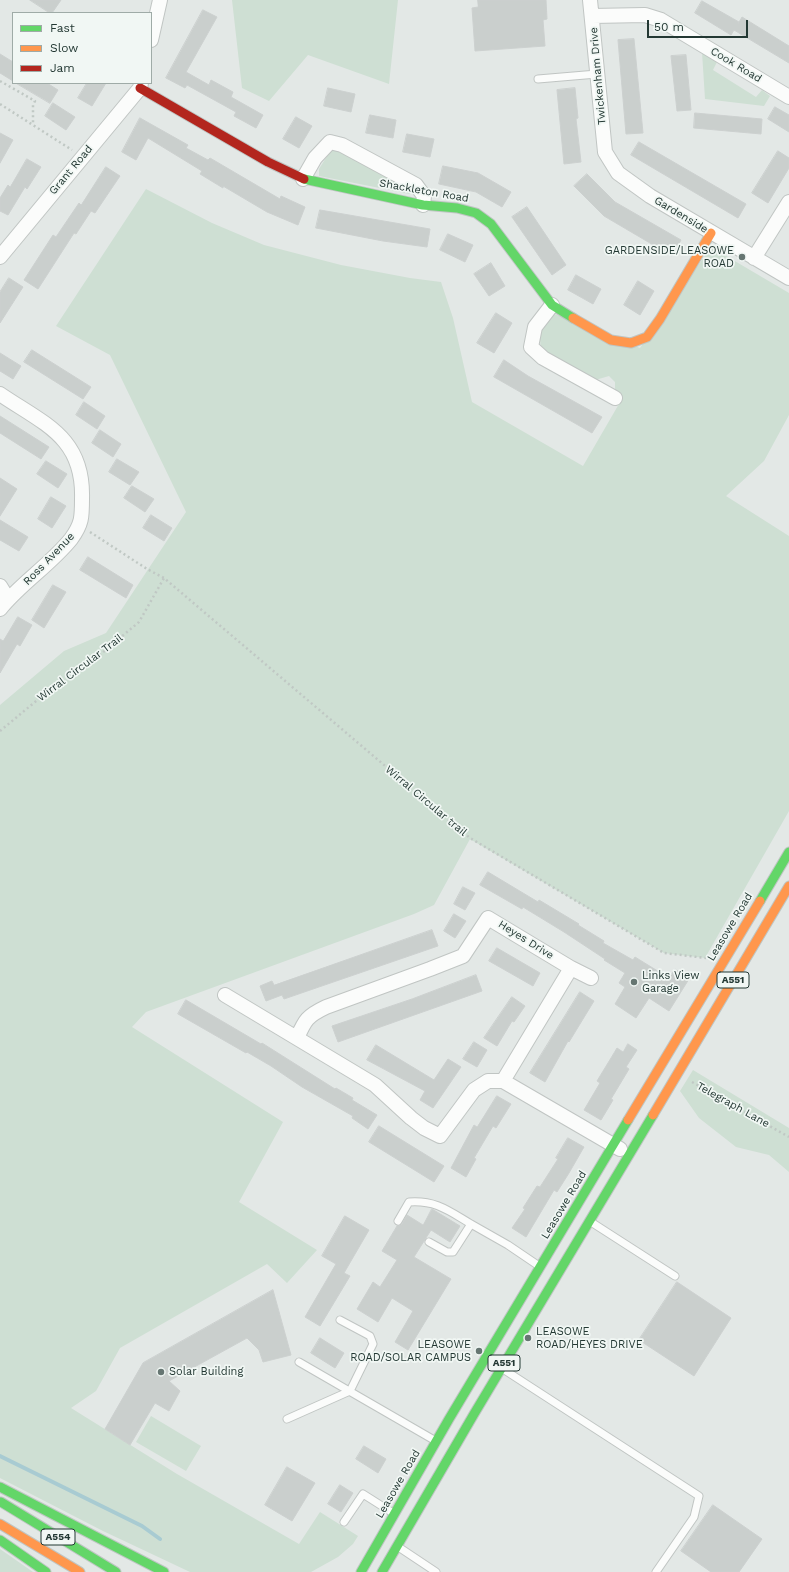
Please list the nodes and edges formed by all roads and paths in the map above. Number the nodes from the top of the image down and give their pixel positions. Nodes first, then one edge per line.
1 (160, 0) edge
2 (590, 0) edge
3 (592, 16) junction
4 (152, 36) edge
5 (597, 74) junction
6 (538, 79) dead end
7 (0, 81) edge
8 (141, 86) edge
9 (789, 98) edge
10 (0, 104) edge
11 (33, 125) junction
12 (605, 152) joint
13 (82, 157) junction
14 (303, 179) junction
15 (789, 202) edge
16 (423, 205) junction
17 (711, 233) junction
18 (0, 257) edge
19 (754, 258) junction
20 (789, 278) edge
21 (552, 305) junction
22 (0, 394) edge
23 (615, 398) dead end
24 (80, 526) junction
25 (164, 578) junction
26 (0, 586) edge
27 (4, 604) edge
28 (0, 731) edge
29 (789, 852) edge
30 (789, 886) edge
31 (785, 900) edge
32 (724, 960) junction
33 (570, 968) junction
34 (590, 978) dead end
35 (225, 995) dead end
36 (297, 1038) junction
37 (676, 1074) junction
38 (503, 1081) junction
39 (789, 1137) edge
40 (613, 1145) junction
41 (629, 1154) junction
42 (398, 1221) dead end
43 (589, 1221) junction
44 (471, 1224) junction
45 (429, 1242) dead end
46 (540, 1267) junction
47 (675, 1276) dead end
48 (340, 1320) dead end
49 (299, 1362) dead end
50 (501, 1368) junction
51 (350, 1391) junction
52 (288, 1419) dead end
53 (436, 1441) junction
54 (0, 1486) edge
55 (0, 1501) edge
56 (395, 1514) junction
57 (344, 1522) dead end
58 (0, 1524) edge
59 (0, 1540) edge
60 (397, 1546) junction
61 (372, 1554) junction
62 (354, 1566) dead end
63 (46, 1572) edge
64 (80, 1572) edge
65 (116, 1572) edge
66 (164, 1572) edge
67 (361, 1572) edge
68 (382, 1572) edge
69 (436, 1572) edge
70 (656, 1572) edge

1 - 4 street
2 - 3 street, Twickenham Drive
3 - 5 street, Twickenham Drive
3 - 9 street, Cook Road
5 - 6 lane
5 - 12 street, Twickenham Drive
7 - 11 path
8 - 13 street, Grant Road
8 - 14 main road, Shackleton Road
10 - 11 path
11 - 13 path
12 - 17 street, Gardenside
13 - 18 street, Grant Road
14 - 16 main road, Shackleton Road
14 - 16 street
15 - 19 street
16 - 21 main road, Shackleton Road
17 - 19 street, Gardenside
17 - 21 main road, Shackleton Road
19 - 20 street, Gardenside
21 - 23 street
22 - 24 street, Ross Avenue
24 - 25 path, Wirral Circular trail
24 - 27 street, Ross Avenue
25 - 28 path, Wirral Circular Trail
25 - 32 path, Wirral Circular trail
26 - 27 street
29 - 32 main road, Leasowe Road / A551
30 - 31 main road, A551
31 - 37 main road, A551
32 - 40 main road, Leasowe Road / A551
33 - 34 street
33 - 36 street, Heyes Drive
33 - 38 street
35 - 36 street
36 - 38 street
37 - 39 path, Telegraph Lane
37 - 41 main road, A551
38 - 40 street
40 - 41 street
40 - 46 main road, Leasowe Road / A551
41 - 43 main road, A551
42 - 44 lane
43 - 47 lane
43 - 50 main road, A551
44 - 45 lane
44 - 46 lane
46 - 53 main road, Leasowe Road / A551
48 - 51 lane
49 - 51 lane
50 - 60 main road, A551
50 - 70 lane
51 - 52 lane
51 - 53 lane
53 - 56 main road, Leasowe Road / A551
54 - 66 main road
55 - 65 main road, A554
56 - 57 lane
56 - 61 main road, Leasowe Road / A551
58 - 64 main road, A554
59 - 63 main road
60 - 68 main road, A551
60 - 69 lane
61 - 62 main road
61 - 67 main road, Leasowe Road / A551

